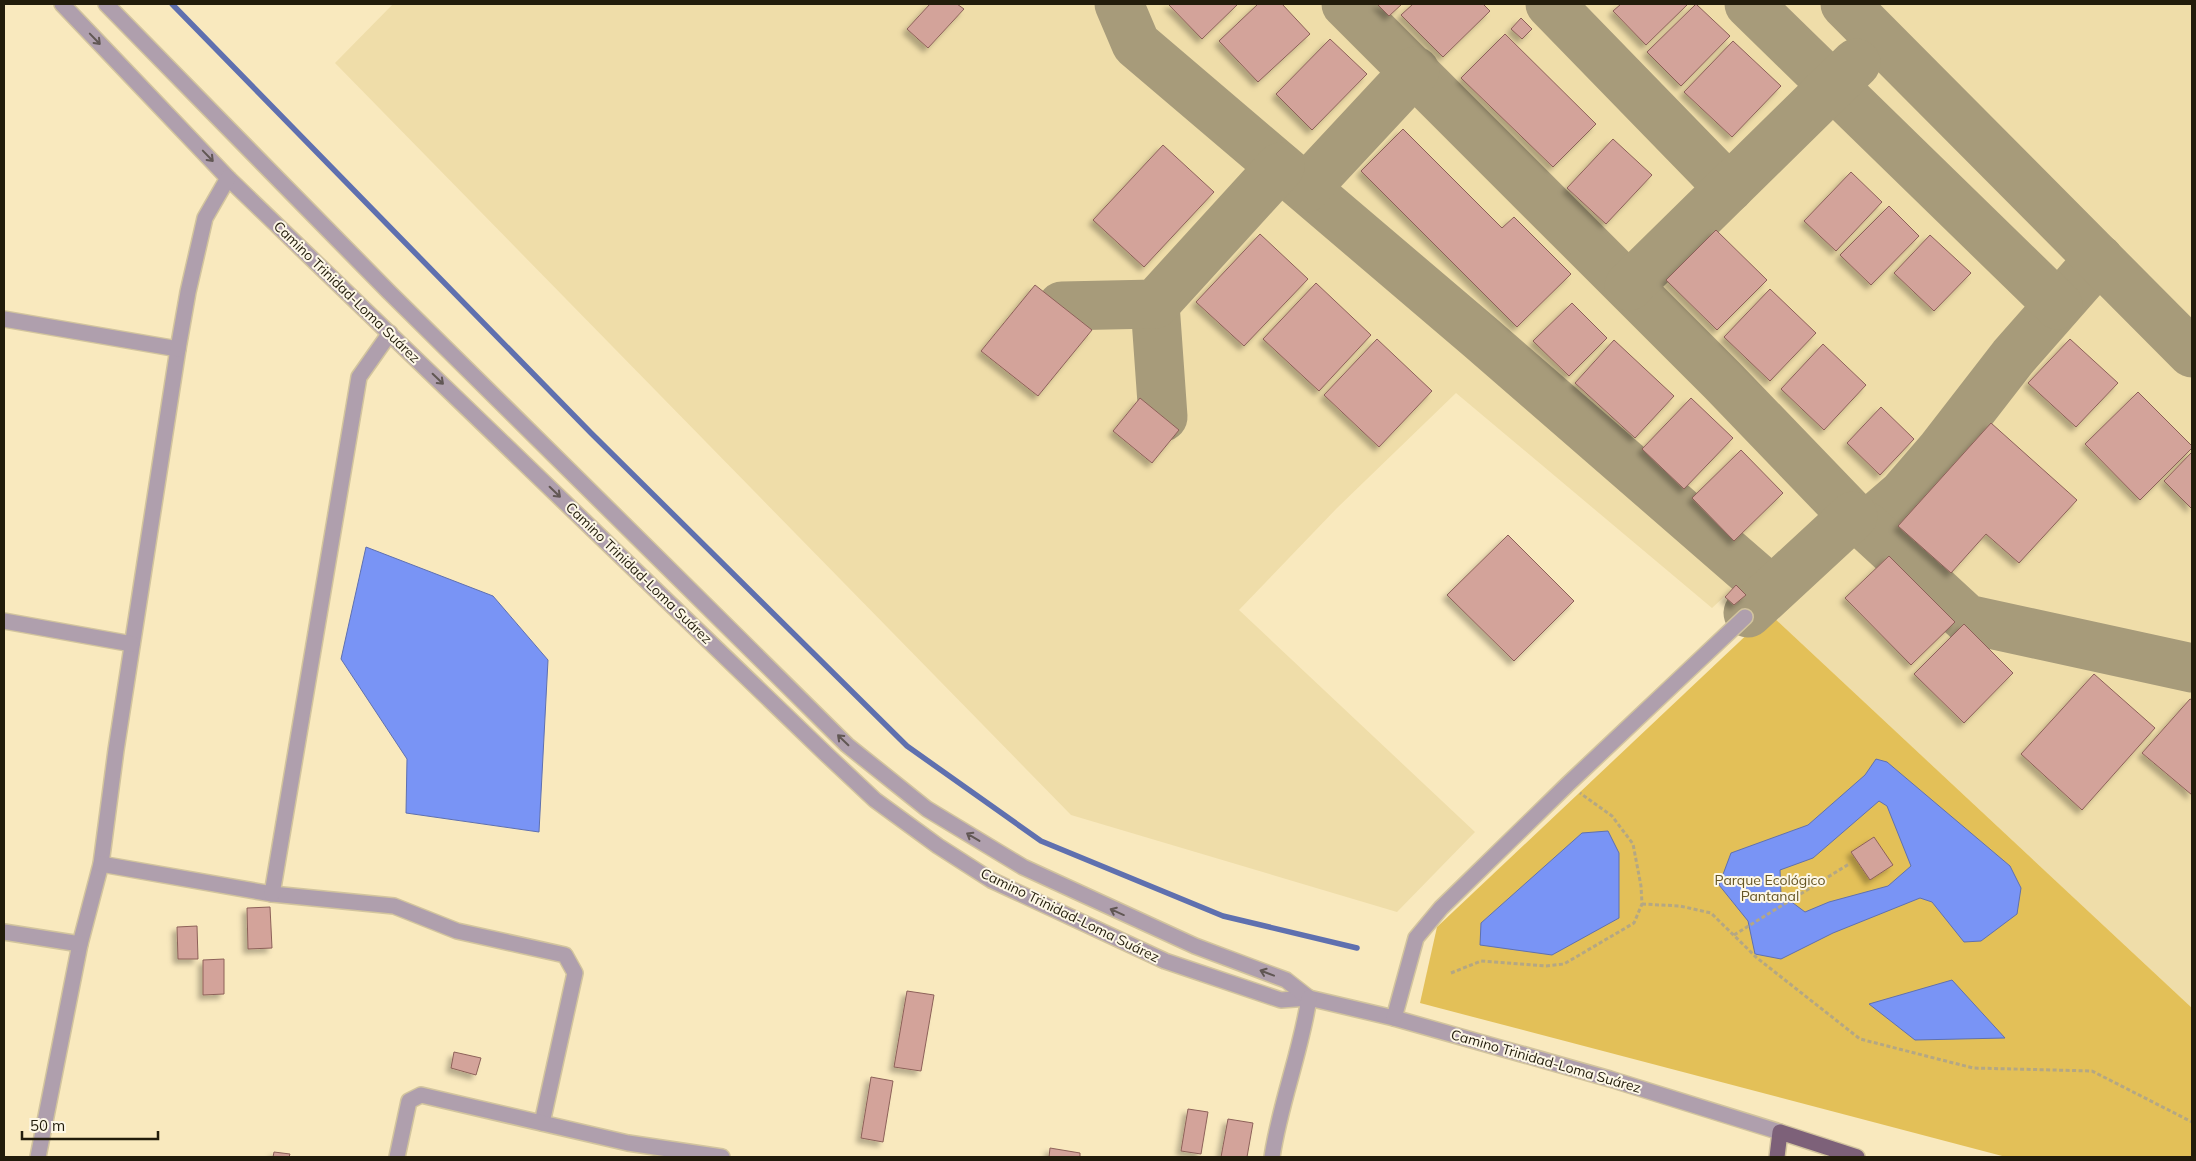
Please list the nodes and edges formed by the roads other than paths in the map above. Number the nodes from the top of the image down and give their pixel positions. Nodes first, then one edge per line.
1 (62, 4) edge
2 (106, 4) edge
3 (228, 178) junction
4 (4, 319) edge
5 (390, 333) junction
6 (178, 349) junction
7 (1744, 617) dead end
8 (4, 621) edge
9 (132, 644) junction
10 (101, 864) junction
11 (272, 894) junction
12 (4, 932) edge
13 (80, 944) junction
14 (1309, 998) junction
15 (1394, 1018) junction
16 (542, 1123) junction
17 (1780, 1132) junction
18 (38, 1157) edge
19 (397, 1157) edge
20 (722, 1157) edge
21 (1272, 1157) edge
22 (1777, 1157) edge
23 (1857, 1157) edge

1 -> 3 street, Camino Trinidad-Loma Suárez
14 -> 2 street, Camino Trinidad-Loma Suárez
3 - 5 street, Camino Trinidad-Loma Suárez
3 - 6 street
4 - 6 street
5 - 11 street
5 -> 14 street, Camino Trinidad-Loma Suárez
6 - 9 street
7 - 15 street
8 - 9 street
9 - 10 street
10 - 11 street
10 - 13 street
11 - 16 street
12 - 13 street
13 - 18 street
14 - 15 street, Camino Trinidad-Loma Suárez
14 - 21 street
15 - 17 street, Camino Trinidad-Loma Suárez
16 - 19 street
16 - 20 street
17 - 22 main road
17 - 23 main road

